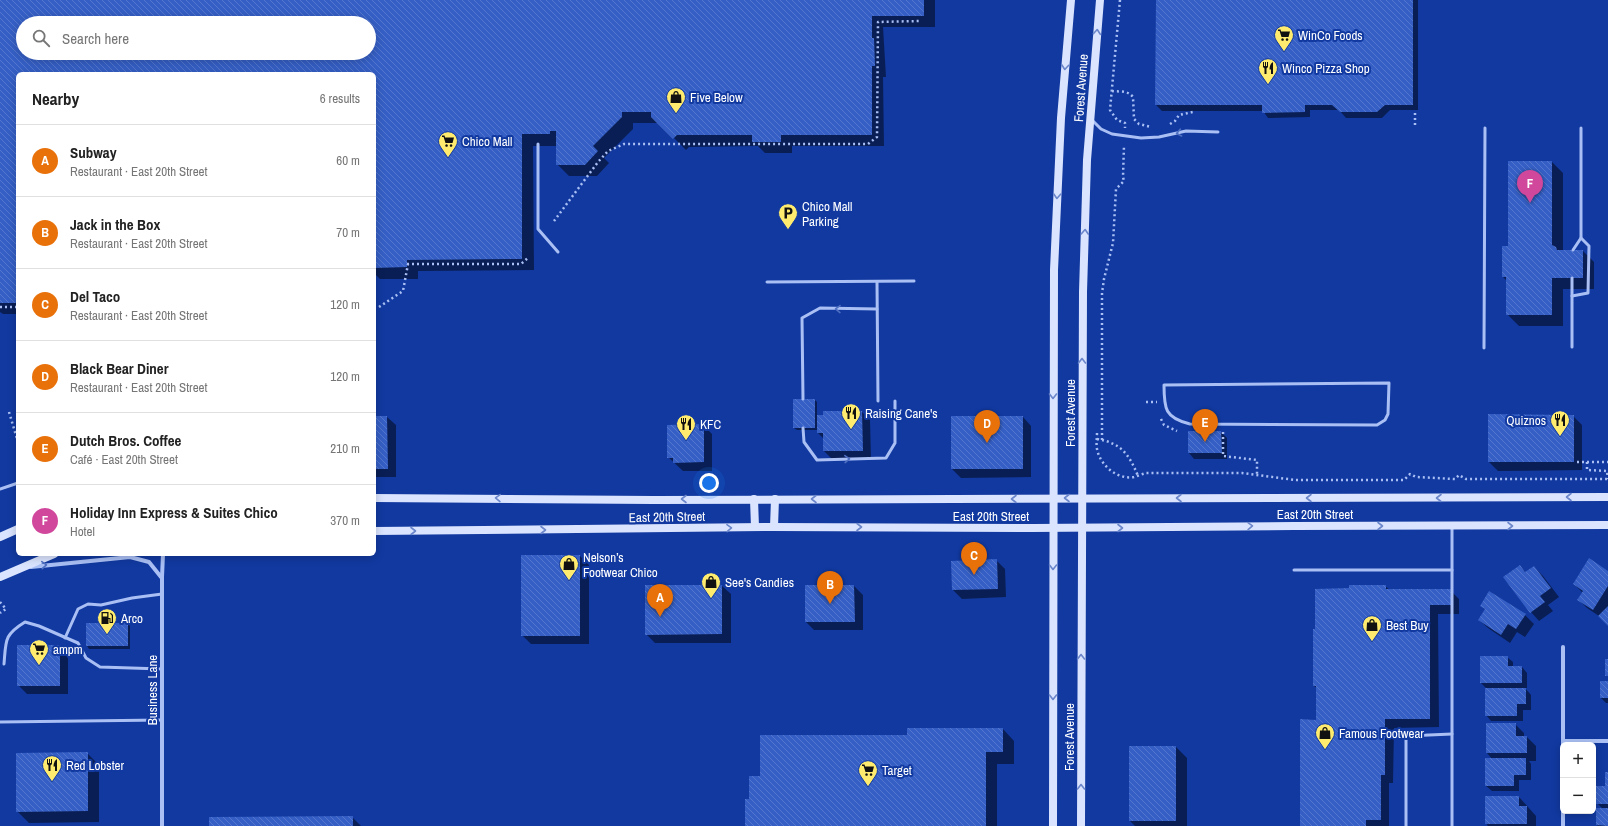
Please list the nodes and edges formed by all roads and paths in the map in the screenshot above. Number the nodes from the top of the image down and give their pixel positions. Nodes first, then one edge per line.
1 (1071, 0) edge
2 (1100, 0) edge
3 (1120, 0) edge
4 (919, 21) dead end
5 (1112, 92) junction
6 (1193, 112) dead end
7 (1415, 113) dead end
8 (1090, 118) junction
9 (1163, 126) dead end
10 (1415, 126) dead end
11 (1153, 127) dead end
12 (1484, 128) dead end
13 (1581, 128) dead end
14 (1218, 132) dead end
15 (1125, 136) junction
16 (538, 144) dead end
17 (554, 221) dead end
18 (1581, 238) junction
19 (1573, 250) dead end
20 (558, 252) dead end
21 (529, 257) dead end
22 (1572, 278) dead end
23 (914, 281) dead end
24 (767, 282) dead end
25 (877, 282) junction
26 (1572, 296) junction
27 (0, 307) edge
28 (16, 307) edge
29 (379, 307) dead end
30 (877, 309) junction
31 (1484, 348) dead end
32 (1572, 348) dead end
33 (803, 399) dead end
34 (878, 401) dead end
35 (895, 401) dead end
36 (9, 412) dead end
37 (1223, 425) junction
38 (803, 428) dead end
39 (1097, 433) dead end
40 (16, 435) edge
41 (1097, 439) junction
42 (1102, 440) junction
43 (1577, 462) dead end
44 (1587, 462) junction
45 (1608, 462) edge
46 (1257, 474) junction
47 (1138, 476) junction
48 (1608, 479) edge
49 (16, 484) edge
50 (0, 489) edge
51 (1608, 497) edge
52 (376, 498) edge
53 (1053, 498) junction
54 (1082, 498) junction
55 (754, 499) junction
56 (774, 499) junction
57 (1608, 525) edge
58 (1452, 526) junction
59 (755, 527) junction
60 (774, 527) junction
61 (1053, 528) junction
62 (1081, 528) junction
63 (16, 531) edge
64 (376, 531) edge
65 (0, 537) edge
66 (49, 556) edge
67 (164, 556) edge
68 (1294, 570) dead end
69 (1452, 570) junction
70 (3, 575) edge
71 (162, 577) junction
72 (162, 594) junction
73 (0, 602) edge
74 (0, 613) edge
75 (65, 638) junction
76 (1563, 647) dead end
77 (4, 664) dead end
78 (162, 669) junction
79 (162, 720) junction
80 (0, 722) edge
81 (1452, 734) junction
82 (1608, 741) edge
83 (1563, 742) edge
84 (1586, 742) edge
85 (1563, 778) edge
86 (162, 826) edge
87 (1053, 826) edge
88 (1081, 826) edge
89 (1406, 826) edge
90 (1452, 826) edge
91 (1563, 826) edge

1 -> 53 street, Forest Avenue
8 -> 2 street, Forest Avenue
3 - 5 path
4 - 17 path
5 - 11 path
5 - 15 path
6 - 9 path
7 - 10 path
8 - 15 lane
54 -> 8 street, Forest Avenue
12 - 31 lane
13 - 18 lane
14 -> 15 lane
15 - 42 path
16 - 20 lane
18 - 19 lane
18 - 26 lane
21 - 29 path
22 - 26 lane
23 - 25 lane
24 - 25 lane
25 - 30 lane
26 - 32 lane
27 - 28 path
30 -> 33 lane
30 - 34 lane
38 -> 35 lane
36 - 40 path
37 - 37 lane
37 - 46 path
39 - 41 path
41 - 42 path
41 - 47 path
42 - 47 path
43 - 44 path
44 - 45 path
44 - 48 path
46 - 47 path
46 - 48 path
49 - 50 lane
51 -> 54 street, East 20th Street
55 -> 52 street, East 20th Street
54 -> 53 street, East 20th Street
53 -> 56 street, East 20th Street
53 - 61 street, Forest Avenue
54 - 62 street, Forest Avenue
55 - 56 street, East 20th Street
55 - 59 street
56 - 60 street
58 -> 57 street, East 20th Street
62 -> 58 street, East 20th Street
58 - 69 lane
59 - 60 street, East 20th Street
64 -> 59 street, East 20th Street
60 -> 61 street, East 20th Street
61 - 62 street, East 20th Street
61 -> 87 street, Forest Avenue
88 -> 62 street, Forest Avenue
63 - 65 street
66 - 70 street
67 - 71 street, Business Lane
68 - 69 lane
69 - 81 lane
70 -> 71 street
71 - 72 street, Business Lane
72 - 75 lane
72 - 78 street, Business Lane
73 - 74 path
75 - 77 lane
75 - 78 lane
76 - 83 street
78 - 79 street, Business Lane
79 - 80 lane
79 - 86 street, Business Lane
81 - 89 lane
81 - 90 lane
82 - 84 street
85 - 91 street

